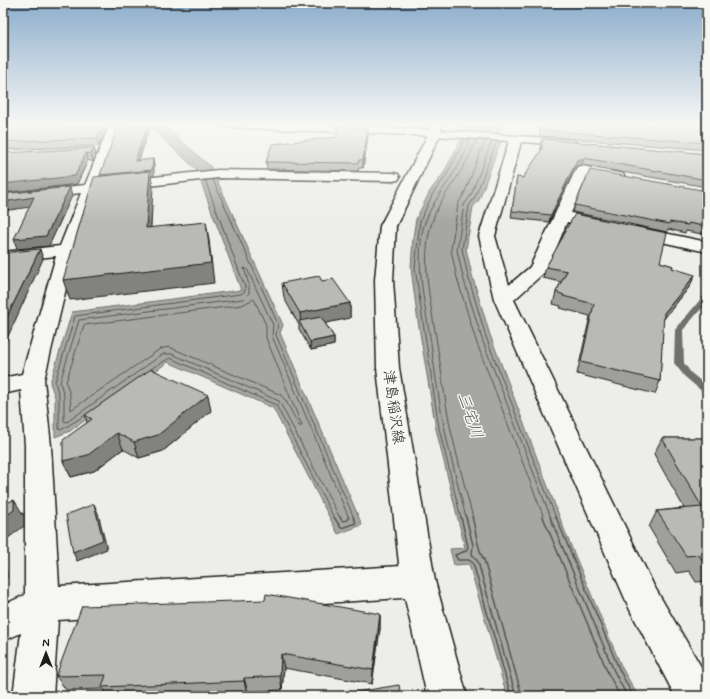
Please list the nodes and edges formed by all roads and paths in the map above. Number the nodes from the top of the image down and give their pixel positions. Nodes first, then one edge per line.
1 (96, 157) edge
2 (427, 157) edge
3 (506, 157) edge
4 (393, 177) dead end
5 (629, 178) edge
6 (90, 188) junction
7 (3, 198) edge
8 (562, 216) junction
9 (707, 247) edge
10 (66, 250) junction
11 (3, 257) edge
12 (504, 299) junction
13 (32, 380) junction
14 (3, 386) edge
15 (418, 581) junction
16 (42, 604) junction
17 (3, 623) edge
18 (33, 696) edge
19 (447, 696) edge
20 (696, 696) edge

1 - 6 street
2 - 15 street, 津島稲沢線
3 - 12 street
4 - 6 street
5 - 8 street
6 - 7 street
6 - 10 street
8 - 9 street
8 - 12 street
10 - 11 street
10 - 13 street
12 - 20 street
13 - 14 street
13 - 16 street
15 - 16 street
15 - 19 street, 津島稲沢線
16 - 17 street
16 - 18 street

